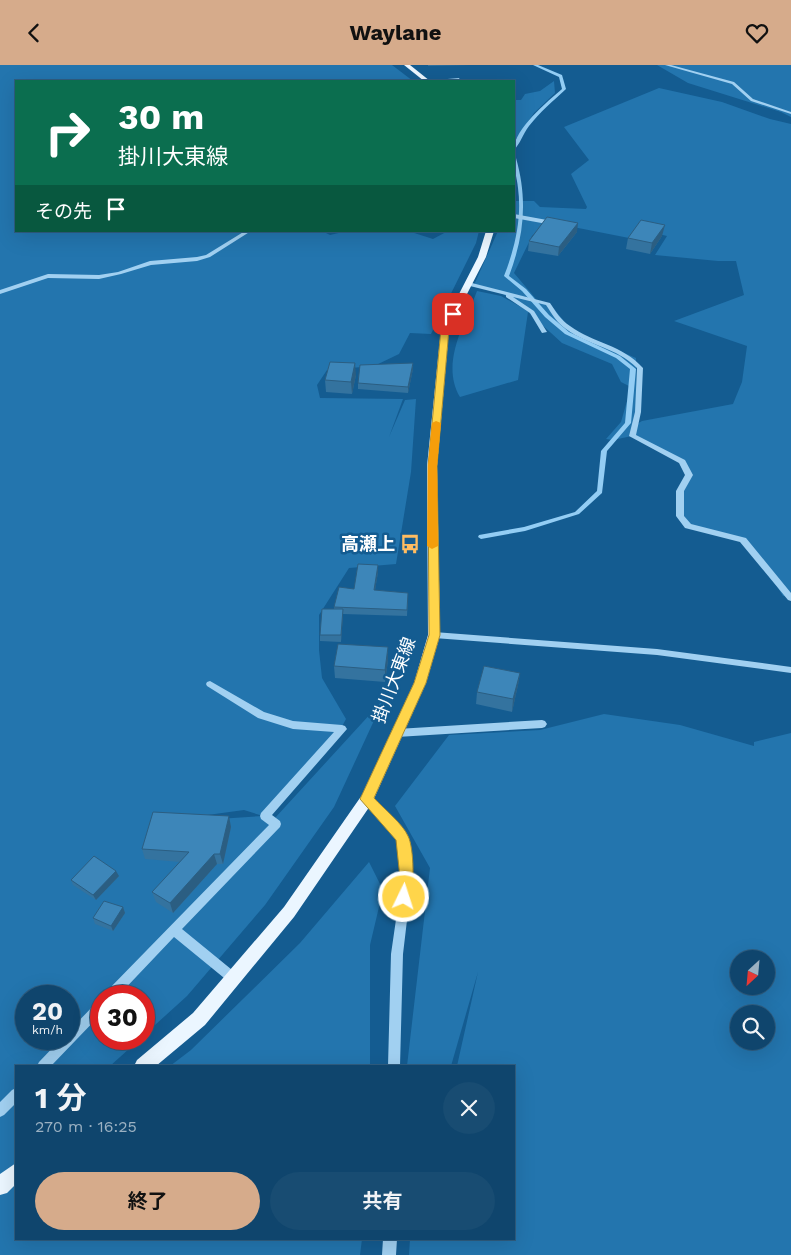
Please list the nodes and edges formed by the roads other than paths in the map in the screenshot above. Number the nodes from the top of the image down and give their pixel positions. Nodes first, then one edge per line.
1 (407, 65) edge
2 (668, 65) edge
3 (459, 79) dead end
4 (426, 80) edge
5 (448, 80) edge
6 (791, 113) edge
7 (515, 216) edge
8 (547, 223) edge
9 (247, 232) edge
10 (490, 232) edge
11 (468, 284) junction
12 (0, 292) edge
13 (501, 292) junction
14 (541, 302) joint
15 (544, 332) dead end
16 (791, 598) edge
17 (434, 635) junction
18 (791, 670) edge
19 (210, 684) dead end
20 (542, 724) dead end
21 (397, 733) junction
22 (366, 799) junction
23 (174, 930) junction
24 (233, 979) junction
25 (121, 985) edge
26 (90, 1017) edge
27 (44, 1065) edge
28 (144, 1065) edge
29 (394, 1065) edge
30 (15, 1095) edge
31 (0, 1111) edge
32 (15, 1173) edge
33 (0, 1186) edge
34 (390, 1240) edge
35 (389, 1255) edge

1 - 4 main road
2 - 6 street
3 - 5 street
7 - 8 street
9 - 12 street
10 - 11 main road, 掛川大東線
11 - 13 street
11 - 17 main road, 掛川大東線
13 - 14 street
13 - 15 street
14 - 16 street
17 - 18 street
17 - 21 main road, 掛川大東線
19 - 23 street
20 - 21 street
21 - 22 main road, 掛川大東線
22 - 24 main road, 掛川大東線
22 - 29 street
23 - 24 street
23 - 25 street
24 - 28 main road, 掛川大東線
26 - 27 street
30 - 31 street
32 - 33 main road
34 - 35 street

